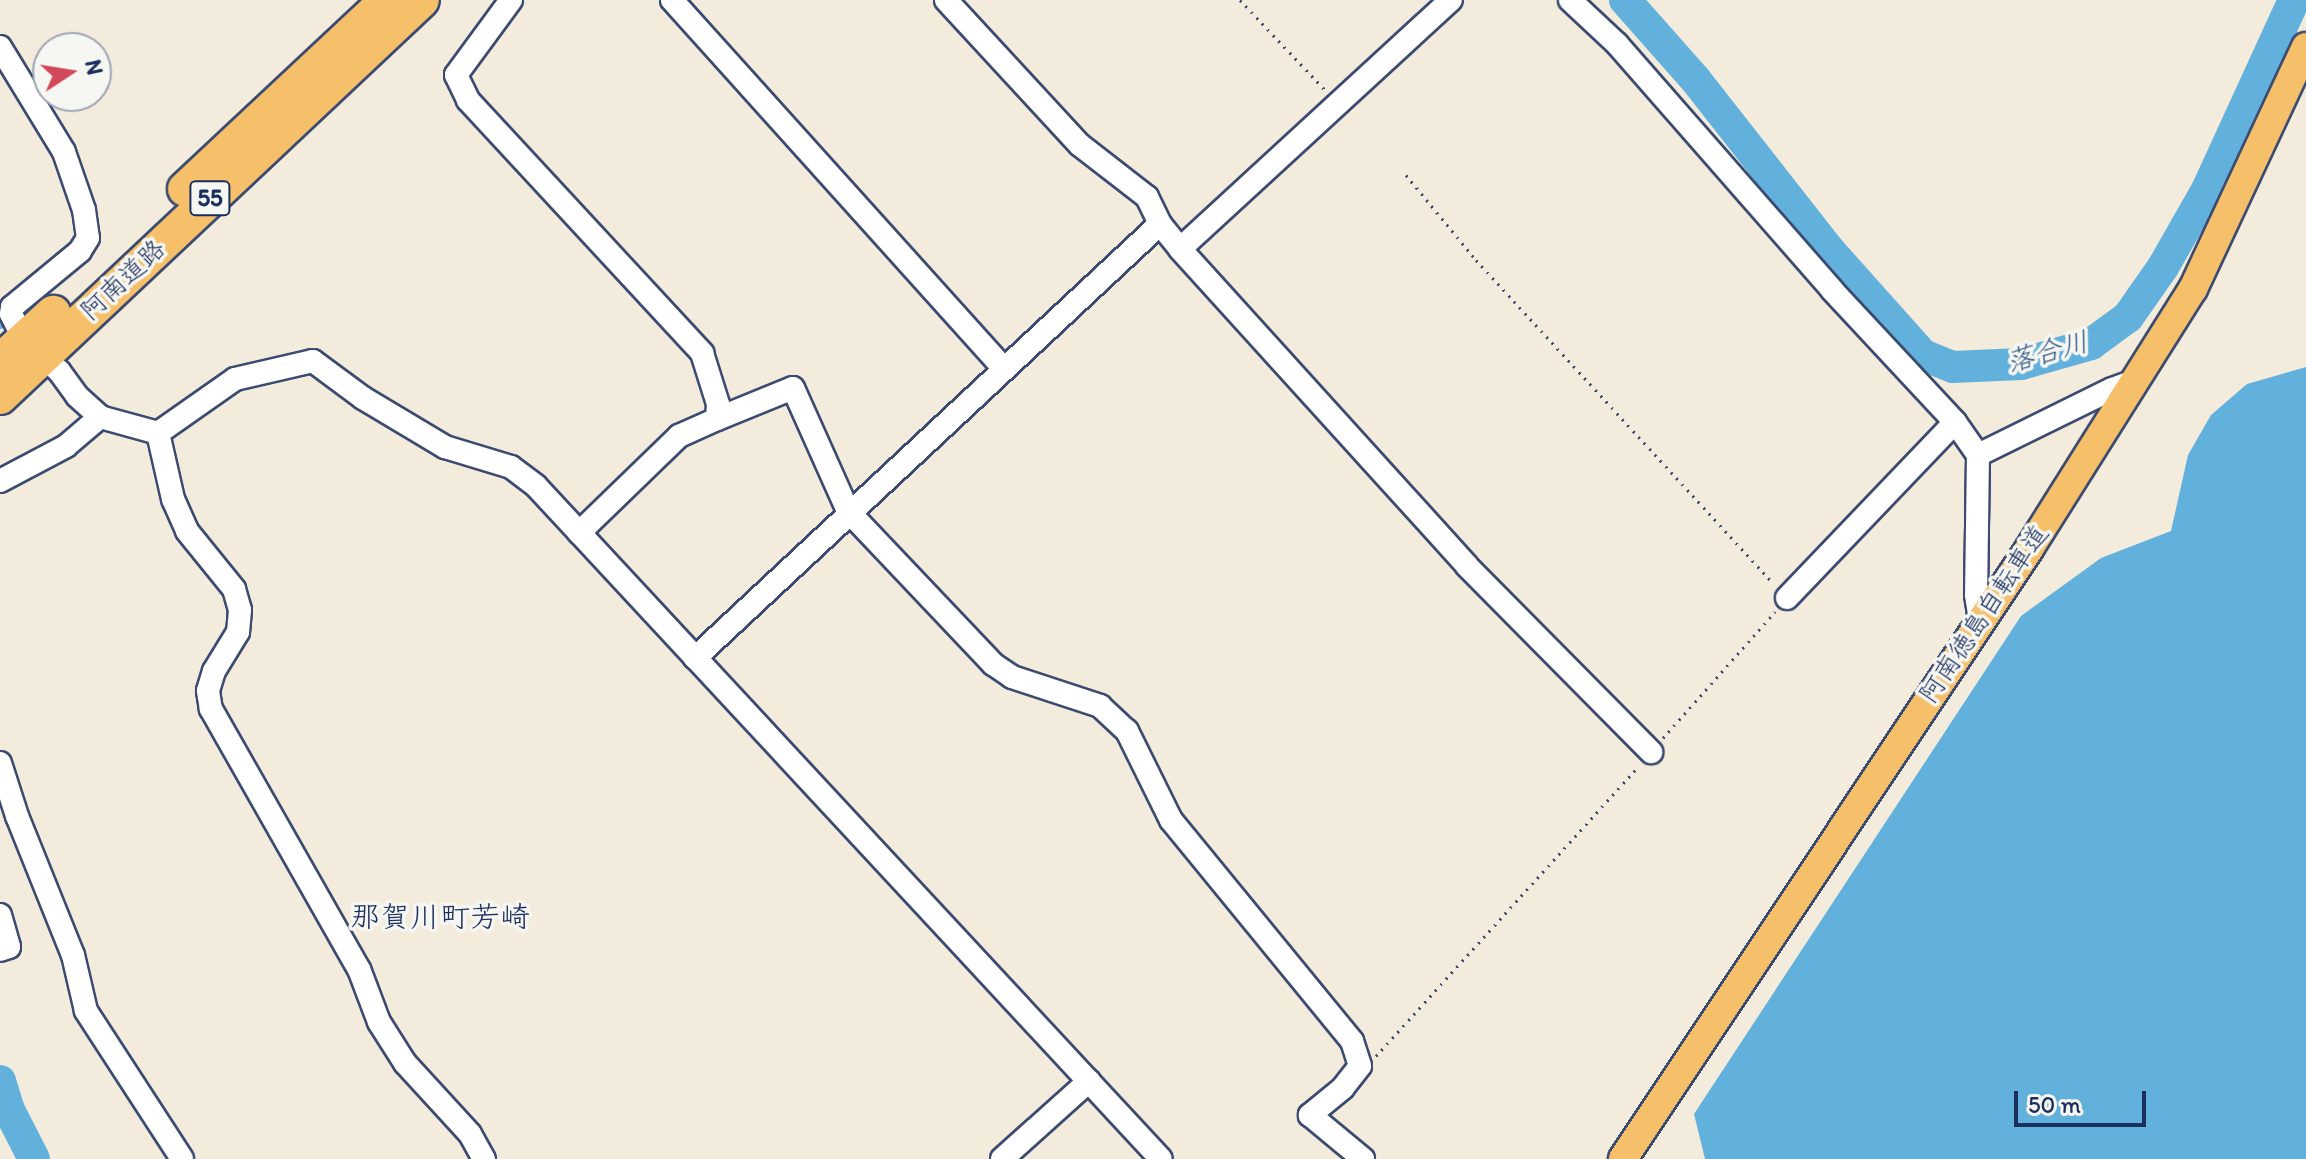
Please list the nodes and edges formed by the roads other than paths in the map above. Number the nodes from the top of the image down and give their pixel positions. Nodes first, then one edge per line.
1 (387, 0) edge
2 (422, 0) edge
3 (511, 0) edge
4 (672, 0) edge
5 (946, 0) edge
6 (1451, 0) edge
7 (1570, 0) edge
8 (0, 47) edge
9 (2306, 47) edge
10 (1160, 224) junction
11 (1180, 249) junction
12 (22, 352) edge
13 (1003, 368) junction
14 (2137, 380) junction
15 (0, 397) edge
16 (100, 417) junction
17 (717, 419) junction
18 (1955, 422) junction
19 (158, 433) junction
20 (1978, 455) junction
21 (0, 481) edge
22 (848, 511) junction
23 (579, 533) junction
24 (1787, 598) road end
25 (1980, 620) junction
26 (695, 658) junction
27 (1651, 752) road end
28 (0, 763) edge
29 (8, 820) edge
30 (0, 915) edge
31 (0, 950) edge
32 (1089, 1081) junction
33 (182, 1159) edge
34 (484, 1159) edge
35 (1002, 1159) edge
36 (1161, 1159) edge
37 (1363, 1159) edge
38 (1623, 1159) edge

1 - 12 highway, 阿南道路 / 55
2 - 12 highway, 阿南道路 / 55
3 - 17 street
4 - 13 street
5 - 10 street
6 - 11 street
7 - 18 street
8 - 12 street
9 - 14 main road, 阿南徳島自転車道
10 - 11 street
10 - 13 street
11 - 27 street
12 - 15 highway, 阿南道路 / 55
12 - 16 street
13 - 22 street
14 - 20 street
14 - 25 main road, 阿南徳島自転車道
16 - 19 street
16 - 21 street
17 - 22 street
17 - 23 street
18 - 20 street
18 - 24 street
19 - 23 street
19 - 34 street
20 - 25 street
22 - 26 street
22 - 37 street
23 - 26 street
25 - 38 main road, 阿南徳島自転車道
26 - 32 street
28 - 29 street
29 - 33 street
30 - 31 street
32 - 35 street
32 - 36 street

